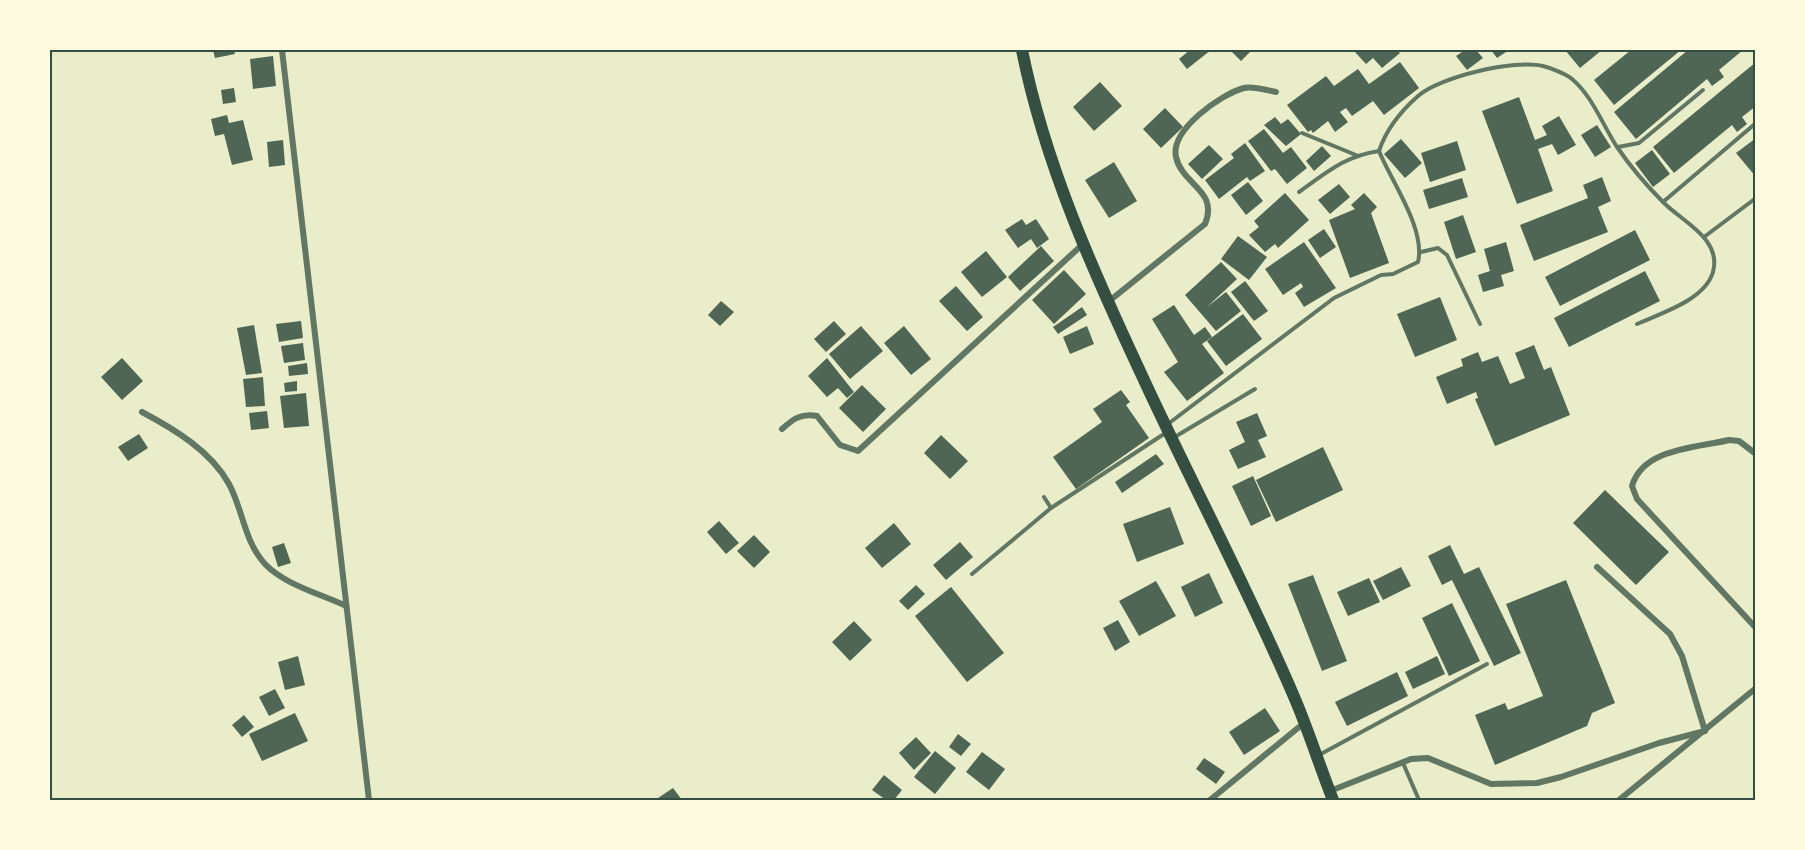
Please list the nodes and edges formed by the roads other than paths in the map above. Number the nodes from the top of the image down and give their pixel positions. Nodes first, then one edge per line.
1 (282, 50) edge
2 (1023, 50) edge
3 (1703, 90) dead end
4 (1276, 92) dead end
5 (1755, 123) edge
6 (1302, 133) dead end
7 (1618, 147) junction
8 (1379, 151) junction
9 (1356, 155) junction
10 (1299, 192) dead end
11 (1755, 198) edge
12 (1663, 202) junction
13 (1704, 237) junction
14 (1083, 244) junction
15 (1421, 252) junction
16 (1107, 302) junction
17 (1480, 324) dead end
18 (1637, 324) dead end
19 (1255, 389) dead end
20 (142, 412) dead end
21 (782, 429) dead end
22 (1168, 432) junction
23 (1755, 454) edge
24 (1044, 497) dead end
25 (1052, 508) junction
26 (1597, 567) dead end
27 (972, 574) dead end
28 (346, 606) junction
29 (1755, 628) edge
30 (1487, 664) dead end
31 (1755, 688) edge
32 (1305, 722) junction
33 (1705, 732) junction
34 (1317, 756) junction
35 (1403, 763) junction
36 (1331, 796) edge
37 (369, 801) edge
38 (1210, 801) edge
39 (1419, 801) edge
40 (1619, 801) edge

1 - 28 street
2 - 14 highway
3 - 7 lane
4 - 16 street
5 - 12 lane
6 - 9 lane
7 - 8 lane
7 - 12 lane
8 - 9 lane
8 - 15 lane
9 - 10 lane
11 - 13 lane
12 - 13 lane
13 - 18 lane
14 - 16 highway
14 - 21 street
15 - 17 lane
15 - 22 lane
16 - 22 highway
19 - 22 lane
20 - 28 street
22 - 25 lane
22 - 32 highway
23 - 29 street
24 - 25 lane
25 - 27 lane
26 - 33 street
28 - 37 street
30 - 34 lane
31 - 33 street
32 - 34 highway
32 - 38 street
33 - 35 street
33 - 40 street
34 - 36 highway
35 - 36 street
35 - 39 lane

